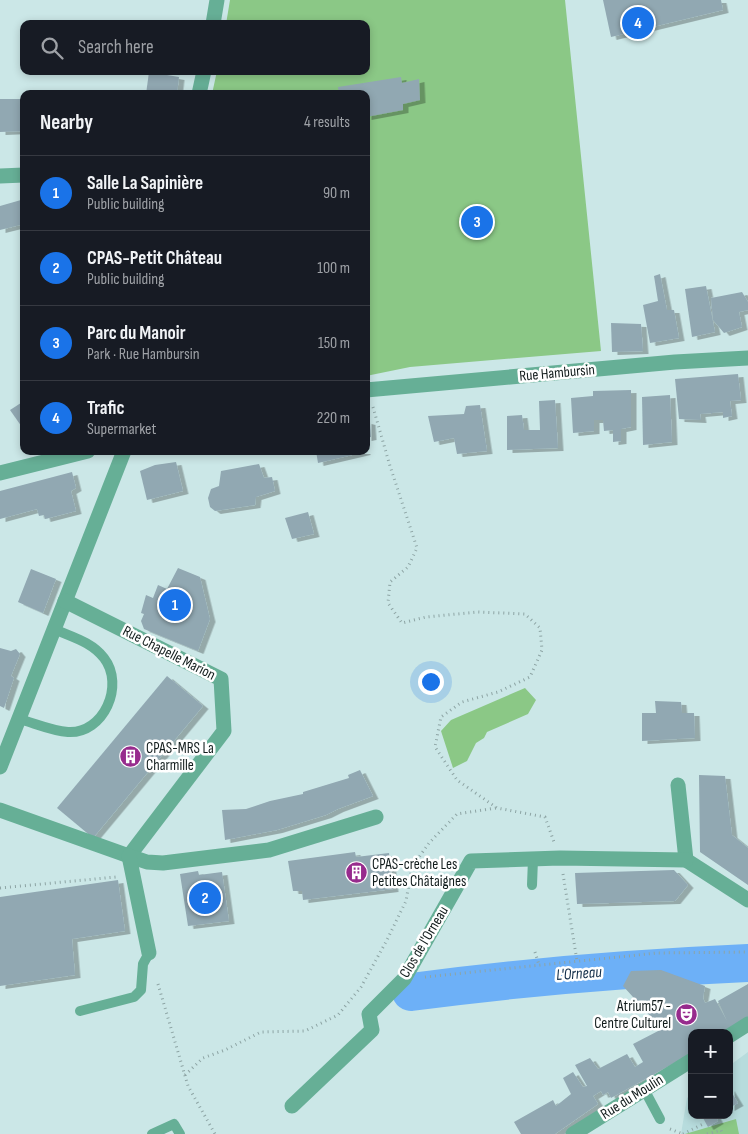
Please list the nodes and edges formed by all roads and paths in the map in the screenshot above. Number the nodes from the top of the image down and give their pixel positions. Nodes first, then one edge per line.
1 (217, 0) edge
2 (214, 20) edge
3 (203, 75) edge
4 (201, 90) edge
5 (20, 174) edge
6 (0, 176) edge
7 (748, 358) edge
8 (370, 390) edge
9 (370, 400) edge
10 (73, 455) edge
11 (122, 455) edge
12 (0, 474) edge
13 (65, 601) junction
14 (54, 629) junction
15 (19, 719) junction
16 (0, 767) edge
17 (678, 785) dead end
18 (497, 808) junction
19 (0, 810) edge
20 (376, 817) dead end
21 (129, 856) junction
22 (560, 858) junction
23 (532, 859) junction
24 (686, 860) junction
25 (134, 875) junction
26 (532, 885) dead end
27 (0, 888) edge
28 (748, 900) edge
29 (535, 952) dead end
30 (748, 952) edge
31 (149, 953) joint
32 (577, 961) junction
33 (539, 965) junction
34 (404, 979) junction
35 (157, 981) dead end
36 (80, 1011) dead end
37 (748, 1024) edge
38 (733, 1033) edge
39 (688, 1062) edge
40 (185, 1075) junction
41 (644, 1090) junction
42 (292, 1106) dead end
43 (660, 1120) dead end
44 (705, 1122) dead end
45 (152, 1134) edge
46 (180, 1134) edge
47 (215, 1134) edge
48 (573, 1134) edge
49 (683, 1134) edge
50 (707, 1134) edge
51 (723, 1134) edge

1 - 2 street
3 - 4 street
5 - 6 street
7 - 8 street, Rue Hambursin
9 - 18 path
10 - 12 street
11 - 13 street
13 - 14 street
13 - 21 street, Rue Chapelle Marion
14 - 15 street
14 - 15 lane
15 - 16 street
17 - 24 street
18 - 22 path
18 - 40 path
19 - 21 street
20 - 21 street
21 - 25 street
22 - 23 street, Clos de l'Orneau
22 - 24 street, Clos de l'Orneau
22 - 32 path
23 - 26 lane
23 - 34 street, Clos de l'Orneau
24 - 28 street
25 - 27 path
25 - 31 street
29 - 33 path
30 - 32 path
31 - 36 lane
32 - 33 path
33 - 34 path
34 - 42 street, Clos de l'Orneau
35 - 40 path
37 - 38 street
39 - 41 street, Rue du Moulin
40 - 47 path
41 - 43 lane
41 - 48 street, Rue du Moulin
44 - 49 path
45 - 46 lane
50 - 51 path

